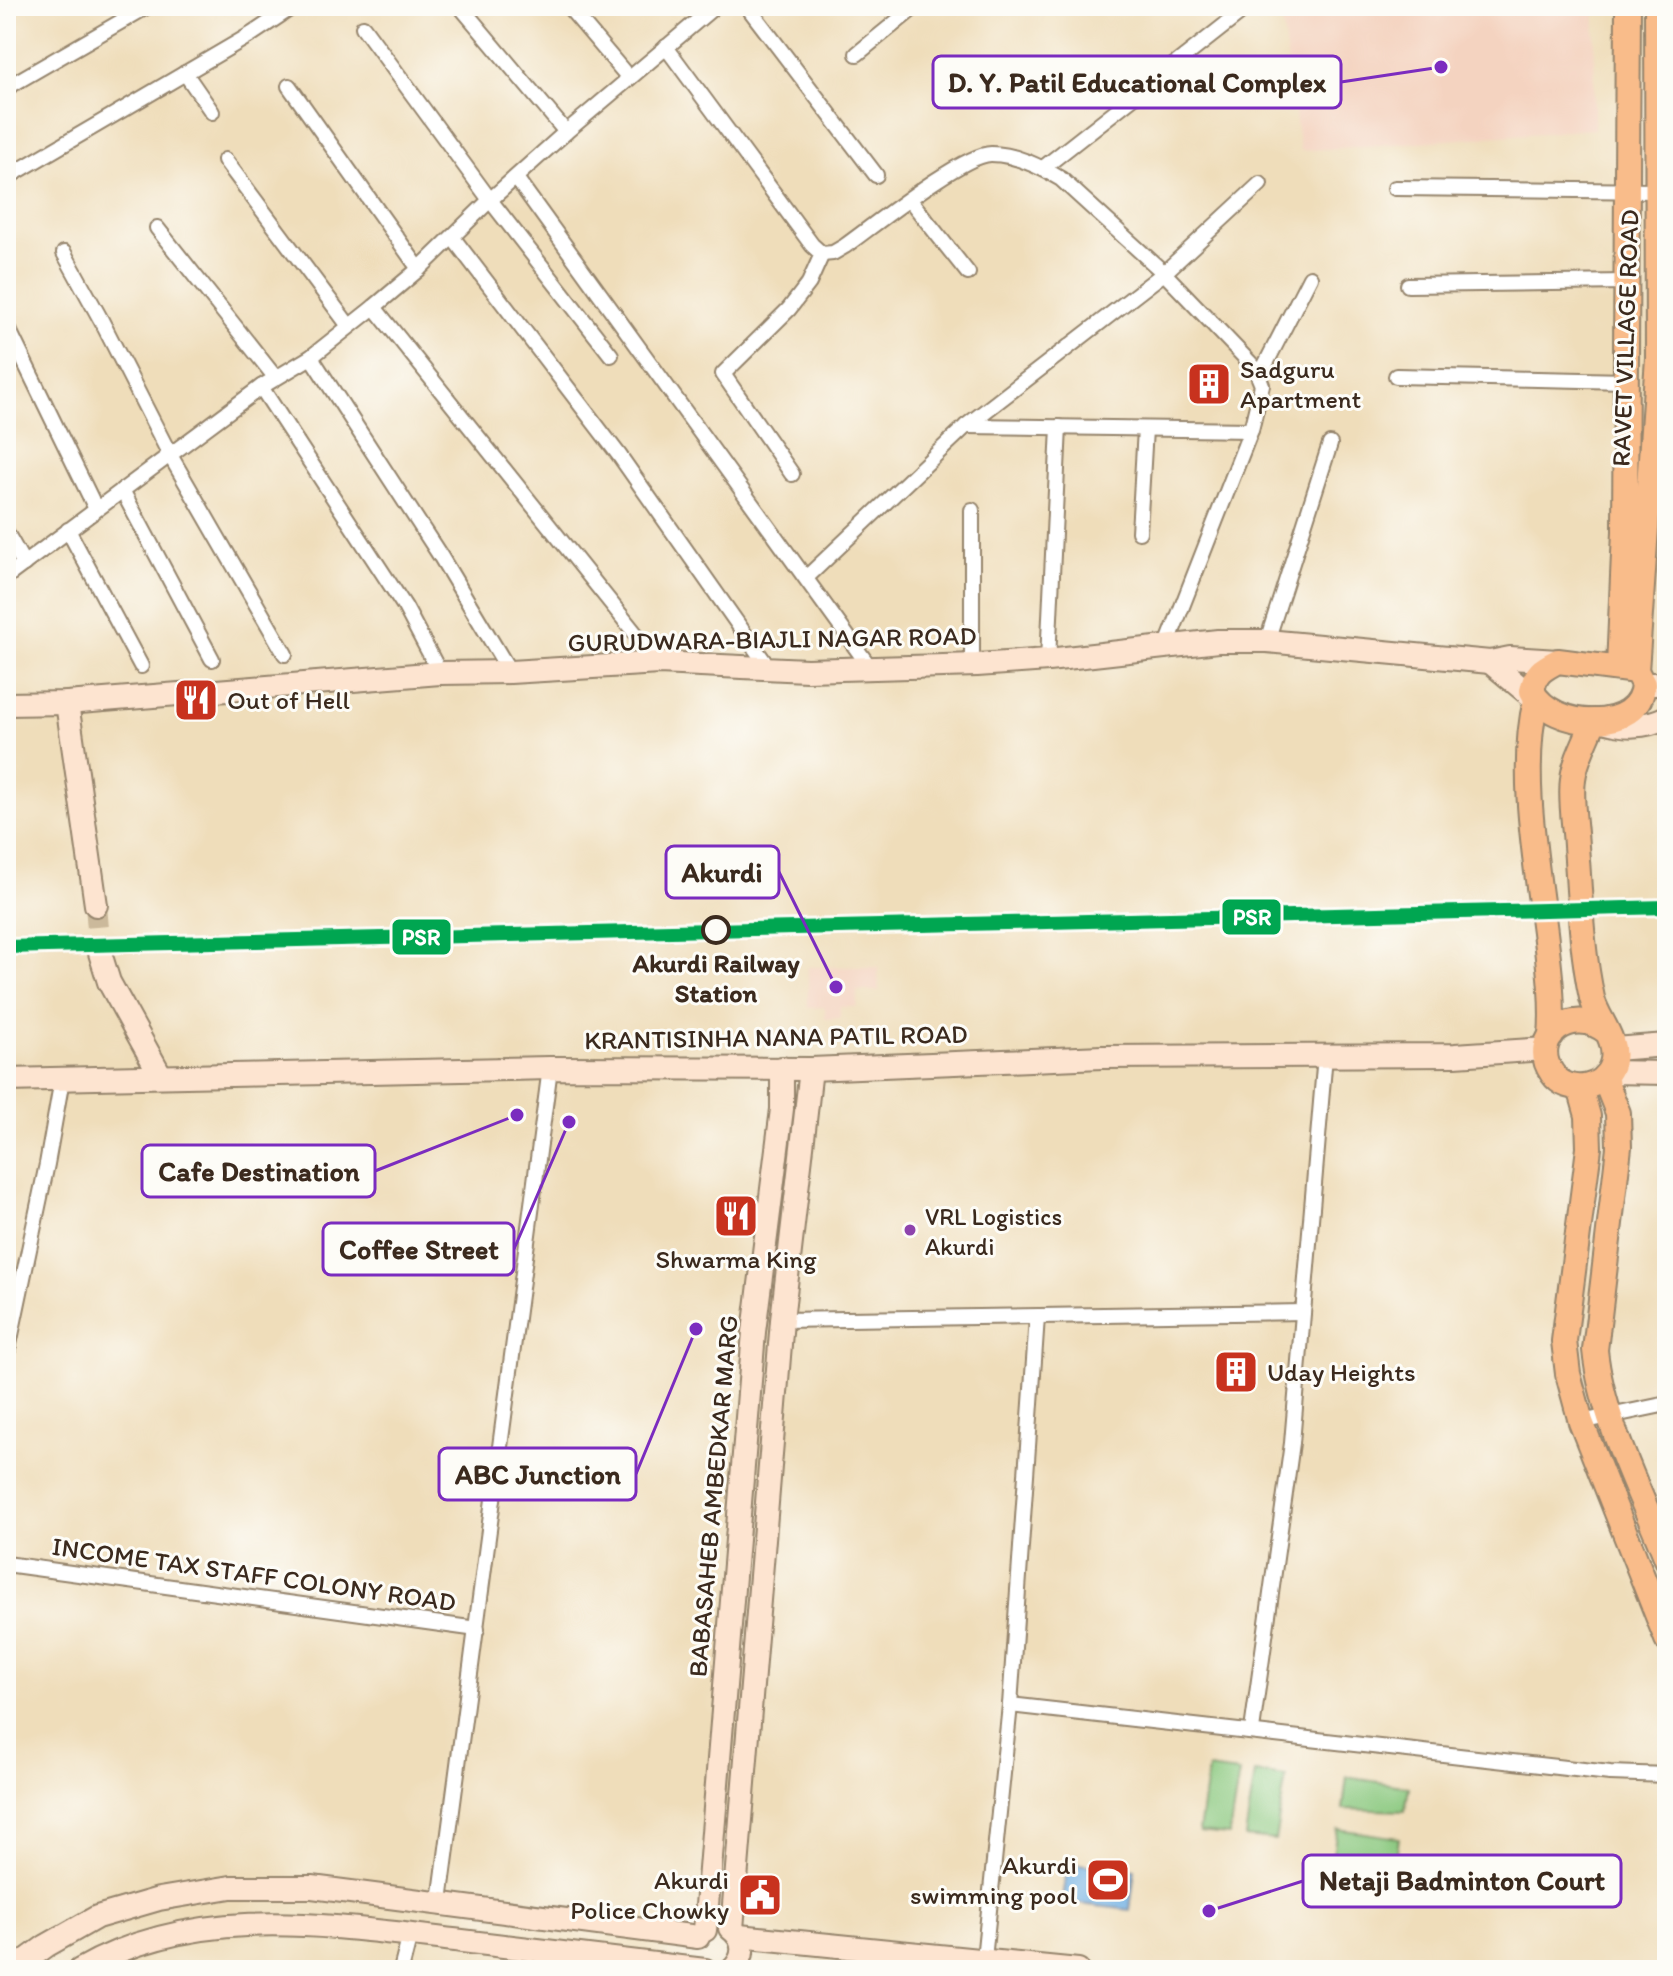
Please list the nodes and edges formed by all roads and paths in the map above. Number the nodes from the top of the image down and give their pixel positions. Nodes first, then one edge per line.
1 (148, 6) edge
2 (294, 6) edge
3 (460, 6) edge
4 (568, 6) edge
5 (747, 6) edge
6 (916, 6) edge
7 (1628, 6) edge
8 (1657, 6) edge
9 (706, 9) edge
10 (1239, 14) dead end
11 (363, 27) dead end
12 (666, 47) junction
13 (857, 54) dead end
14 (185, 73) junction
15 (629, 78) junction
16 (289, 86) dead end
17 (6, 88) edge
18 (212, 112) dead end
19 (566, 132) junction
20 (225, 160) dead end
21 (1043, 168) junction
22 (876, 175) dead end
23 (6, 178) edge
24 (516, 178) junction
25 (1260, 184) dead end
26 (1395, 188) dead end
27 (1626, 188) junction
28 (1662, 188) edge
29 (490, 200) junction
30 (910, 200) junction
31 (157, 228) dead end
32 (453, 238) junction
33 (64, 253) dead end
34 (822, 254) junction
35 (419, 269) junction
36 (968, 273) dead end
37 (1164, 273) junction
38 (1310, 277) dead end
39 (1627, 282) junction
40 (1408, 285) dead end
41 (374, 307) junction
42 (6, 324) edge
43 (349, 326) junction
44 (611, 355) dead end
45 (311, 357) junction
46 (1260, 375) junction
47 (1396, 376) dead end
48 (275, 377) junction
49 (1627, 381) junction
50 (261, 387) junction
51 (966, 426) junction
52 (1059, 427) junction
53 (1145, 429) junction
54 (1251, 430) junction
55 (1330, 444) dead end
56 (170, 455) junction
57 (792, 474) dead end
58 (122, 490) junction
59 (96, 509) junction
60 (972, 510) dead end
61 (68, 530) junction
62 (6, 532) edge
63 (1139, 532) dead end
64 (24, 564) junction
65 (6, 577) edge
66 (807, 577) junction
67 (1267, 641) junction
68 (1167, 645) junction
69 (285, 654) dead end
70 (212, 659) dead end
71 (1048, 660) junction
72 (1558, 661) junction
73 (1490, 662) junction
74 (659, 663) junction
75 (972, 665) junction
76 (141, 666) dead end
77 (869, 666) junction
78 (768, 667) junction
79 (510, 672) junction
80 (440, 673) junction
81 (1641, 676) edge
82 (1536, 700) junction
83 (67, 703) junction
84 (6, 704) edge
85 (1667, 717) edge
86 (1597, 721) junction
87 (96, 905) tunnel mouth
88 (100, 953) tunnel mouth
89 (1548, 1043) junction
90 (1667, 1045) edge
91 (1325, 1055) junction
92 (1608, 1057) junction
93 (550, 1068) junction
94 (782, 1068) junction
95 (811, 1069) junction
96 (1667, 1073) edge
97 (161, 1076) junction
98 (62, 1079) junction
99 (6, 1080) edge
100 (1580, 1088) junction
101 (1303, 1312) junction
102 (1037, 1317) junction
103 (782, 1320) junction
104 (6, 1359) edge
105 (1667, 1404) edge
106 (1610, 1416) junction
107 (1581, 1422) junction
108 (1667, 1559) edge
109 (6, 1564) edge
110 (477, 1629) junction
111 (1667, 1639) edge
112 (1010, 1705) junction
113 (1252, 1730) junction
114 (1667, 1775) edge
115 (440, 1901) junction
116 (735, 1932) junction
117 (701, 1933) junction
118 (410, 1935) junction
119 (984, 1959) junction
120 (13, 1970) edge
121 (80, 1970) edge
122 (401, 1970) edge
123 (705, 1970) edge
124 (732, 1970) edge
125 (1078, 1970) edge

1 - 17 street
2 - 14 street
3 - 19 street
4 - 15 street
5 - 22 street
6 - 13 street
7 - 27 main road, RAVET VILLAGE ROAD
8 - 28 main road, RAVET VILLAGE ROAD
9 - 12 street
10 - 21 street
11 - 29 street
12 - 15 street
12 - 34 street
14 - 18 street
14 - 23 street
15 - 19 street
16 - 35 street
19 - 24 street
20 - 43 street
21 - 30 street
21 - 37 street
24 - 29 street
24 - 66 street
25 - 37 street
26 - 27 street
27 - 28 street
27 - 39 main road, RAVET VILLAGE ROAD
28 - 81 main road, RAVET VILLAGE ROAD
29 - 32 street
29 - 44 street
30 - 34 street
30 - 36 street
31 - 48 street
32 - 35 street
32 - 78 street
33 - 56 street
34 - 57 street
35 - 41 street
37 - 46 street
37 - 51 street
38 - 46 street
39 - 40 street
39 - 49 main road, RAVET VILLAGE ROAD
41 - 43 street
41 - 74 street
42 - 59 street
43 - 45 street
45 - 48 street
45 - 79 street
46 - 54 street
47 - 49 street
48 - 50 street
49 - 81 main road, RAVET VILLAGE ROAD
50 - 56 street
50 - 80 street
51 - 52 street
51 - 66 street
52 - 53 street
52 - 71 street
53 - 54 street
53 - 63 street
54 - 68 street
55 - 67 street
56 - 58 street
56 - 69 street
58 - 59 street
58 - 70 street
59 - 61 street
60 - 75 street
61 - 64 street
61 - 76 street
62 - 64 street
64 - 65 street
66 - 77 street
67 - 68 main road, GURUDWARA-BIAJLI NAGAR ROAD
67 - 73 main road, GURUDWARA-BIAJLI NAGAR ROAD
68 - 71 main road, GURUDWARA-BIAJLI NAGAR ROAD
71 - 75 main road, GURUDWARA-BIAJLI NAGAR ROAD
72 - 73 main road, GURUDWARA-BIAJLI NAGAR ROAD
72 - 81 main road
72 - 82 main road
73 - 82 main road
74 - 78 main road, GURUDWARA-BIAJLI NAGAR ROAD
74 - 79 main road, GURUDWARA-BIAJLI NAGAR ROAD
75 - 77 main road, GURUDWARA-BIAJLI NAGAR ROAD
77 - 78 main road, GURUDWARA-BIAJLI NAGAR ROAD
79 - 80 main road, GURUDWARA-BIAJLI NAGAR ROAD
80 - 83 main road, GURUDWARA-BIAJLI NAGAR ROAD
81 - 86 main road
82 - 86 main road
82 - 89 main road
83 - 84 main road, GURUDWARA-BIAJLI NAGAR ROAD
83 - 87 main road
85 - 86 main road
86 - 92 main road
88 - 97 main road
89 - 91 main road, KRANTISINHA NANA PATIL ROAD
89 - 92 main road
89 - 100 main road
90 - 92 main road
91 - 95 main road, KRANTISINHA NANA PATIL ROAD
91 - 101 street
92 - 96 main road
92 - 100 main road
92 - 106 main road
93 - 94 main road, KRANTISINHA NANA PATIL ROAD
93 - 97 main road, KRANTISINHA NANA PATIL ROAD
93 - 110 street, INCOME TAX STAFF COLONY ROAD
94 - 95 main road, KRANTISINHA NANA PATIL ROAD
94 - 117 main road, BABASAHEB AMBEDKAR MARG
95 - 103 main road, BABASAHEB AMBEDKAR MARG
97 - 98 main road, KRANTISINHA NANA PATIL ROAD
98 - 99 main road, KRANTISINHA NANA PATIL ROAD
98 - 104 street
100 - 107 main road
101 - 102 street
101 - 113 street
102 - 103 street
102 - 112 street
103 - 116 main road, BABASAHEB AMBEDKAR MARG
105 - 106 street
106 - 107 street
106 - 108 main road
107 - 111 main road
109 - 110 street, INCOME TAX STAFF COLONY ROAD
110 - 115 street
112 - 113 street
112 - 119 street
113 - 114 street
115 - 117 main road
115 - 120 main road
116 - 117 main road
116 - 119 main road
116 - 124 main road, BABASAHEB AMBEDKAR MARG
117 - 123 main road, BABASAHEB AMBEDKAR MARG
118 - 121 main road
118 - 122 street
118 - 123 main road
119 - 125 main road

